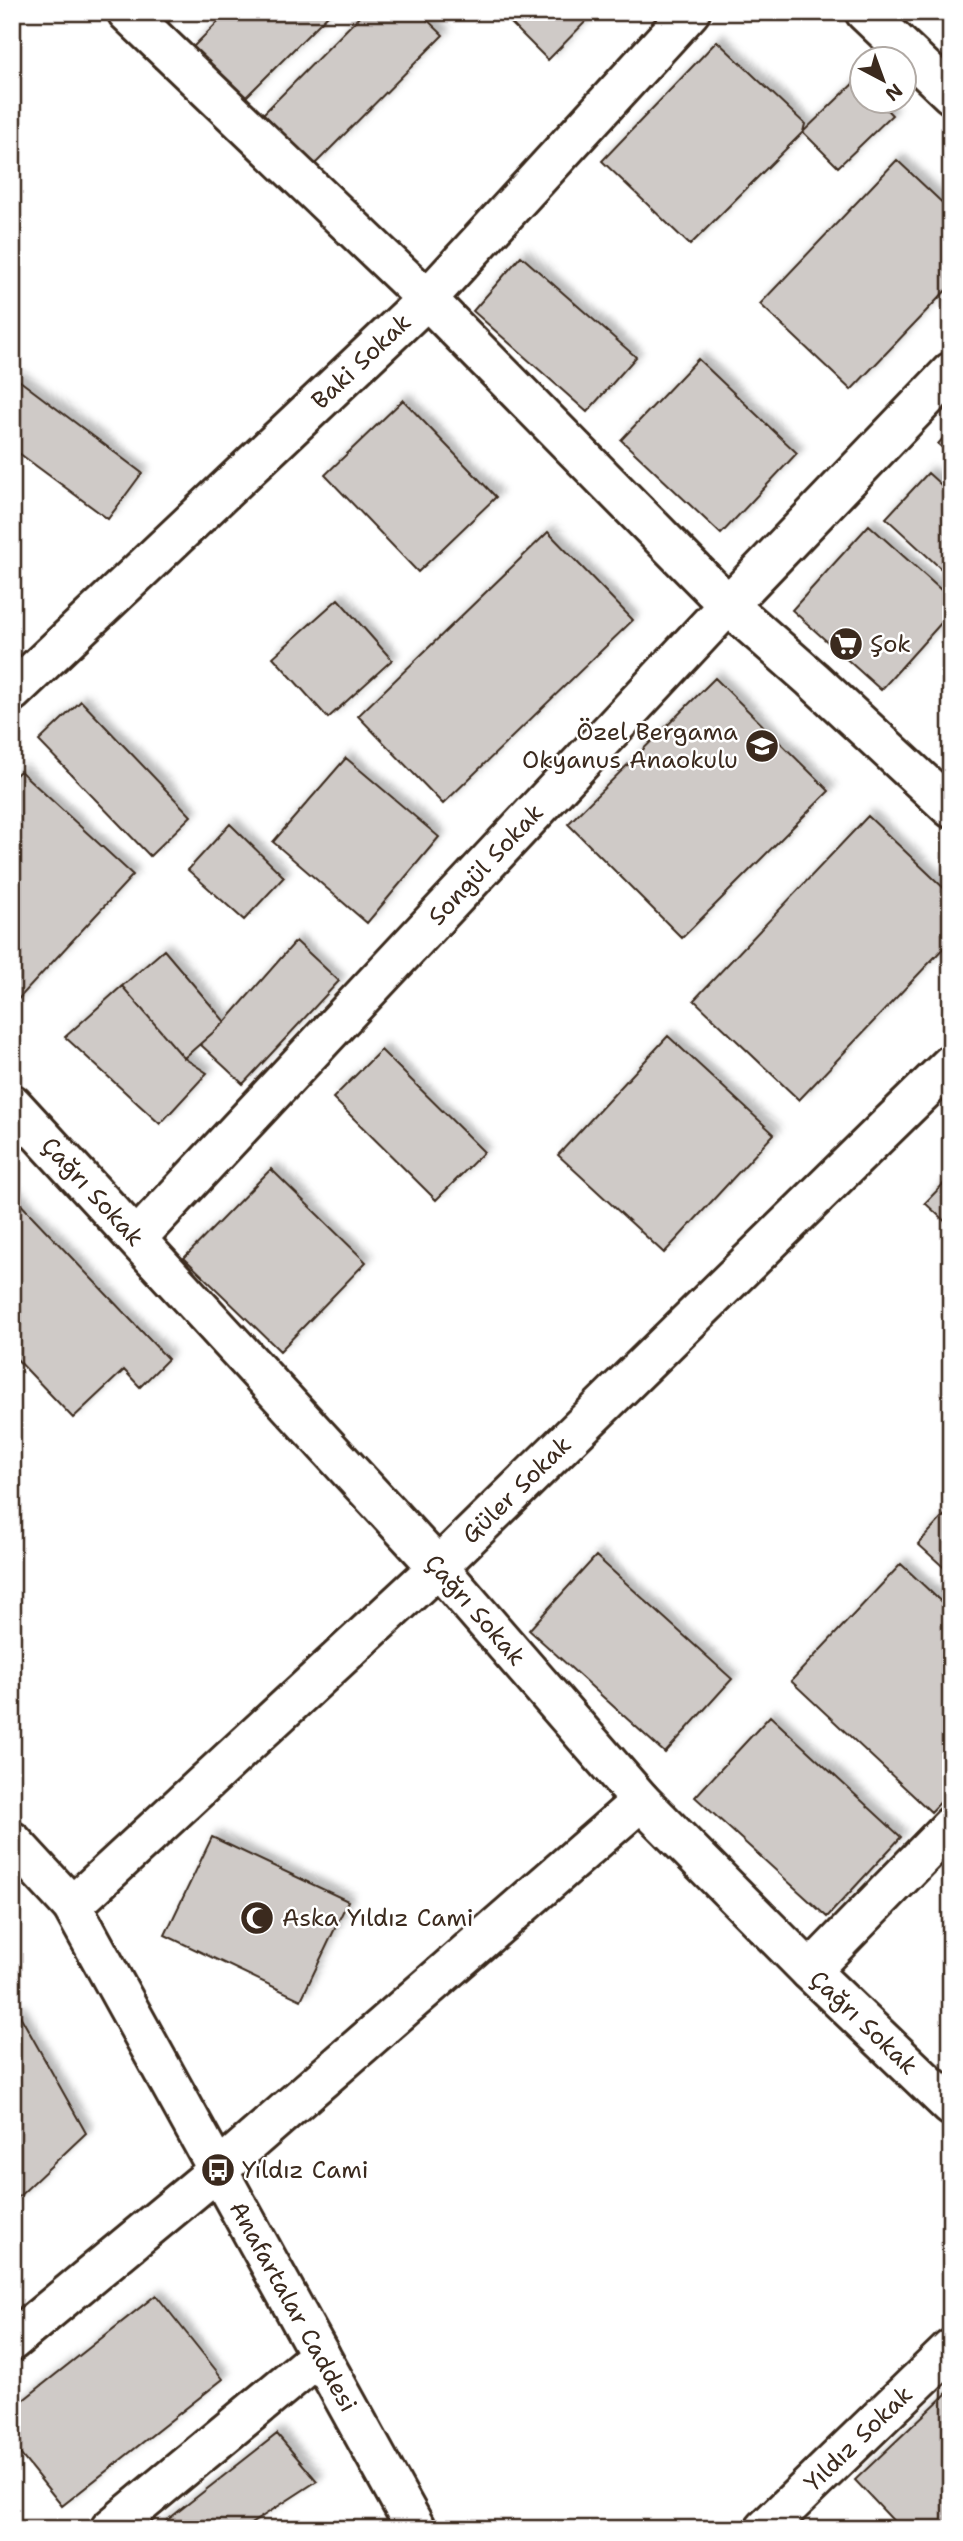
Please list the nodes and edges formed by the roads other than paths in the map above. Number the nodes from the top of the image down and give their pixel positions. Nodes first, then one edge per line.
1 (127, 12) edge
2 (690, 12) edge
3 (865, 12) edge
4 (951, 94) edge
5 (427, 299) junction
6 (951, 372) edge
7 (728, 605) junction
8 (12, 692) edge
9 (951, 808) edge
10 (951, 1064) edge
11 (12, 1104) edge
12 (137, 1238) junction
13 (438, 1567) junction
14 (641, 1801) junction
15 (951, 1826) edge
16 (12, 1841) edge
17 (72, 1906) junction
18 (810, 1971) junction
19 (951, 2106) edge
20 (218, 2170) junction
21 (12, 2341) edge
22 (951, 2349) edge
23 (320, 2356) junction
24 (110, 2529) edge
25 (416, 2529) edge
26 (765, 2529) edge

1 - 5 street
2 - 5 street, Baki Sokak
3 - 4 street
5 - 7 street
5 - 8 street, Baki Sokak
6 - 7 street, Songül Sokak
7 - 9 street
7 - 12 street, Songül Sokak
10 - 13 street, Güler Sokak
11 - 12 street, Çağrı Sokak
12 - 13 street, Çağrı Sokak
13 - 14 street, Çağrı Sokak
13 - 17 street, Güler Sokak
14 - 18 street, Çağrı Sokak
14 - 20 street
15 - 18 street
16 - 17 street, Anafartalar Caddesi
17 - 20 street, Anafartalar Caddesi
18 - 19 street, Çağrı Sokak
20 - 21 street
20 - 23 street, Anafartalar Caddesi
22 - 26 street, Yıldız Sokak
23 - 24 street
23 - 25 street, Anafartalar Caddesi

